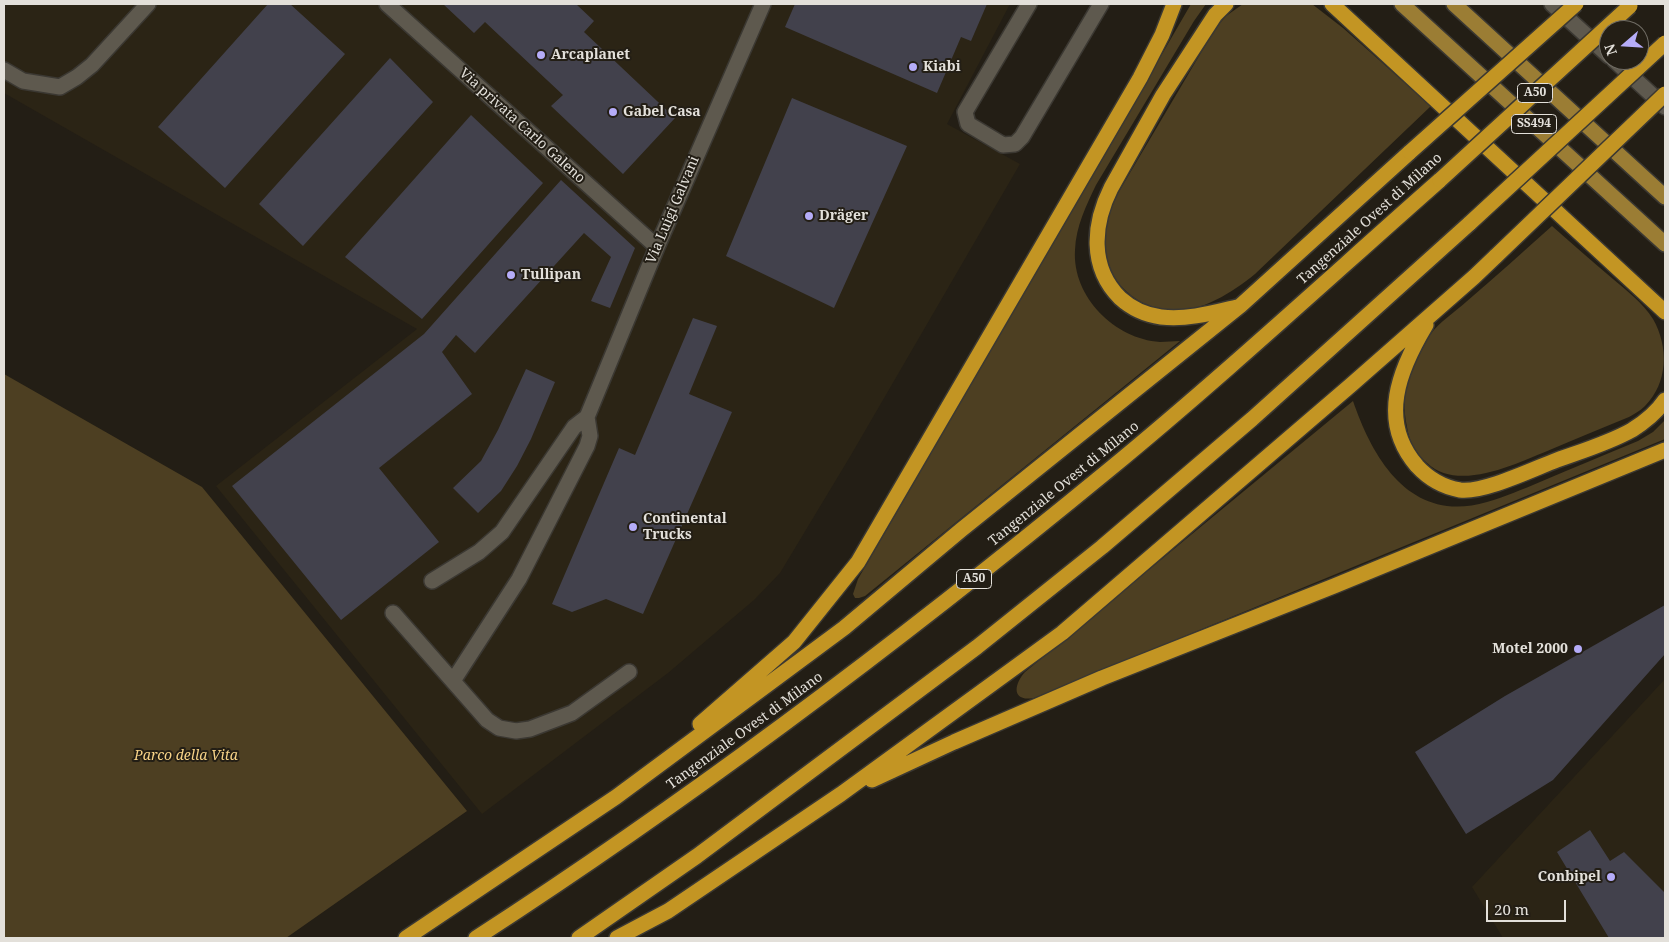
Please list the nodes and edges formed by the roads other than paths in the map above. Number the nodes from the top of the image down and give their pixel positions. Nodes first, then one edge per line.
1 (148, 4) edge
2 (387, 4) edge
3 (764, 4) edge
4 (1029, 4) edge
5 (1101, 4) edge
6 (1174, 4) edge
7 (1226, 4) edge
8 (1332, 4) edge
9 (1402, 4) edge
10 (1454, 4) edge
11 (1552, 4) edge
12 (1576, 4) edge
13 (1631, 5) edge
14 (1665, 43) edge
15 (1599, 47) edge
16 (4, 70) edge
17 (1625, 70) edge
18 (1665, 94) edge
19 (1665, 107) edge
20 (1665, 197) edge
21 (1665, 244) edge
22 (657, 247) junction
23 (1474, 277) junction
24 (1650, 300) junction
25 (1240, 306) junction
26 (1665, 312) edge
27 (1665, 323) edge
28 (1665, 400) edge
29 (587, 417) junction
30 (1665, 450) edge
31 (432, 581) dead end
32 (393, 613) dead end
33 (629, 672) dead end
34 (453, 681) junction
35 (841, 794) junction
36 (616, 797) junction
37 (406, 938) edge
38 (476, 938) edge
39 (579, 938) edge
40 (617, 938) edge

1 - 16 street
2 - 22 street, Via privata Carlo Galeno
3 - 22 street, Via Luigi Galvani
4 - 5 street
6 - 36 highway
7 - 25 highway
8 - 24 highway
9 - 21 main road, SS494
10 - 20 main road, SS494
11 - 15 street
12 - 25 highway, bridge
13 - 38 highway, Tangenziale Ovest di Milano / A50, bridge
14 - 39 highway, bridge
17 - 19 street
18 - 23 highway, bridge
22 - 29 street, Via Luigi Galvani
23 - 28 highway
23 - 35 highway
24 - 26 highway
24 - 27 highway
25 - 36 highway
29 - 31 street
29 - 34 street
30 - 35 highway
32 - 34 street
33 - 34 street
35 - 40 highway
36 - 37 highway

